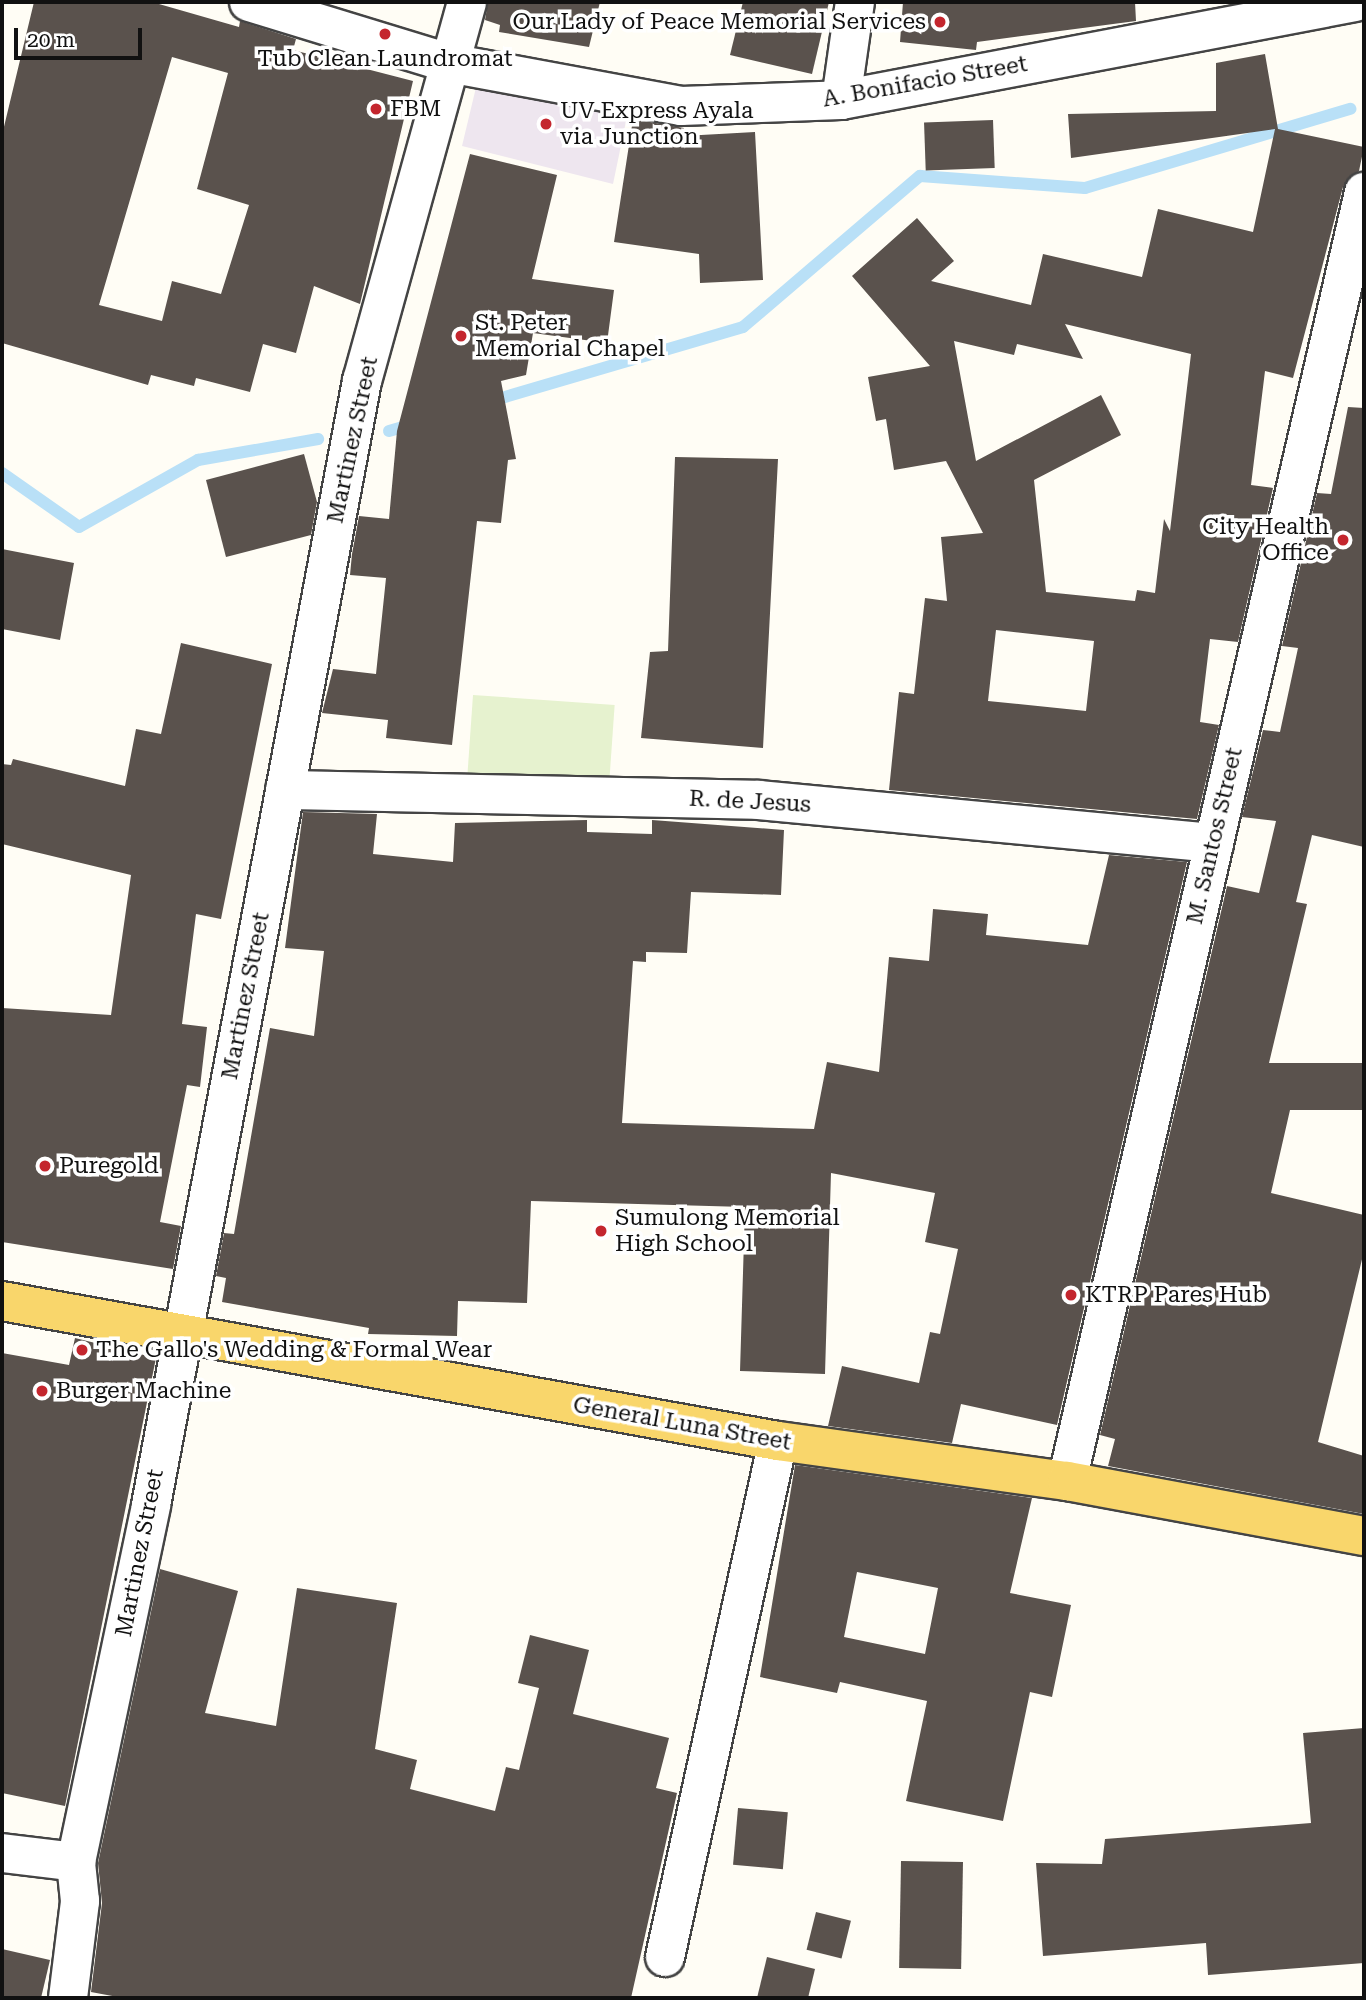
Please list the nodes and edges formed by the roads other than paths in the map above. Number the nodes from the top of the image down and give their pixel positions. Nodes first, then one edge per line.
1 (249, 2) edge
2 (467, 2) edge
3 (855, 2) edge
4 (1355, 2) edge
5 (449, 63) junction
6 (841, 100) junction
7 (1364, 192) edge
8 (285, 790) junction
9 (1214, 843) junction
10 (2, 1301) edge
11 (181, 1334) junction
12 (778, 1441) junction
13 (1067, 1481) junction
14 (1364, 1536) edge
15 (2, 1853) edge
16 (76, 1862) junction
17 (665, 1957) dead end
18 (68, 1998) edge

1 - 5 street, A. Bonifacio Street
2 - 5 street, Martinez Street
3 - 6 street
4 - 6 street, A. Bonifacio Street
5 - 6 street, A. Bonifacio Street
5 - 8 street, Martinez Street
7 - 9 street, M. Santos Street
8 - 9 street, R. de Jesus
8 - 11 street, Martinez Street
9 - 13 street, M. Santos Street
10 - 11 main road, General Luna Street
11 - 12 main road, General Luna Street
11 - 16 street, Martinez Street
12 - 13 main road, General Luna Street
12 - 17 street
13 - 14 main road, General Luna Street
15 - 16 street
16 - 18 street, Martinez Street

